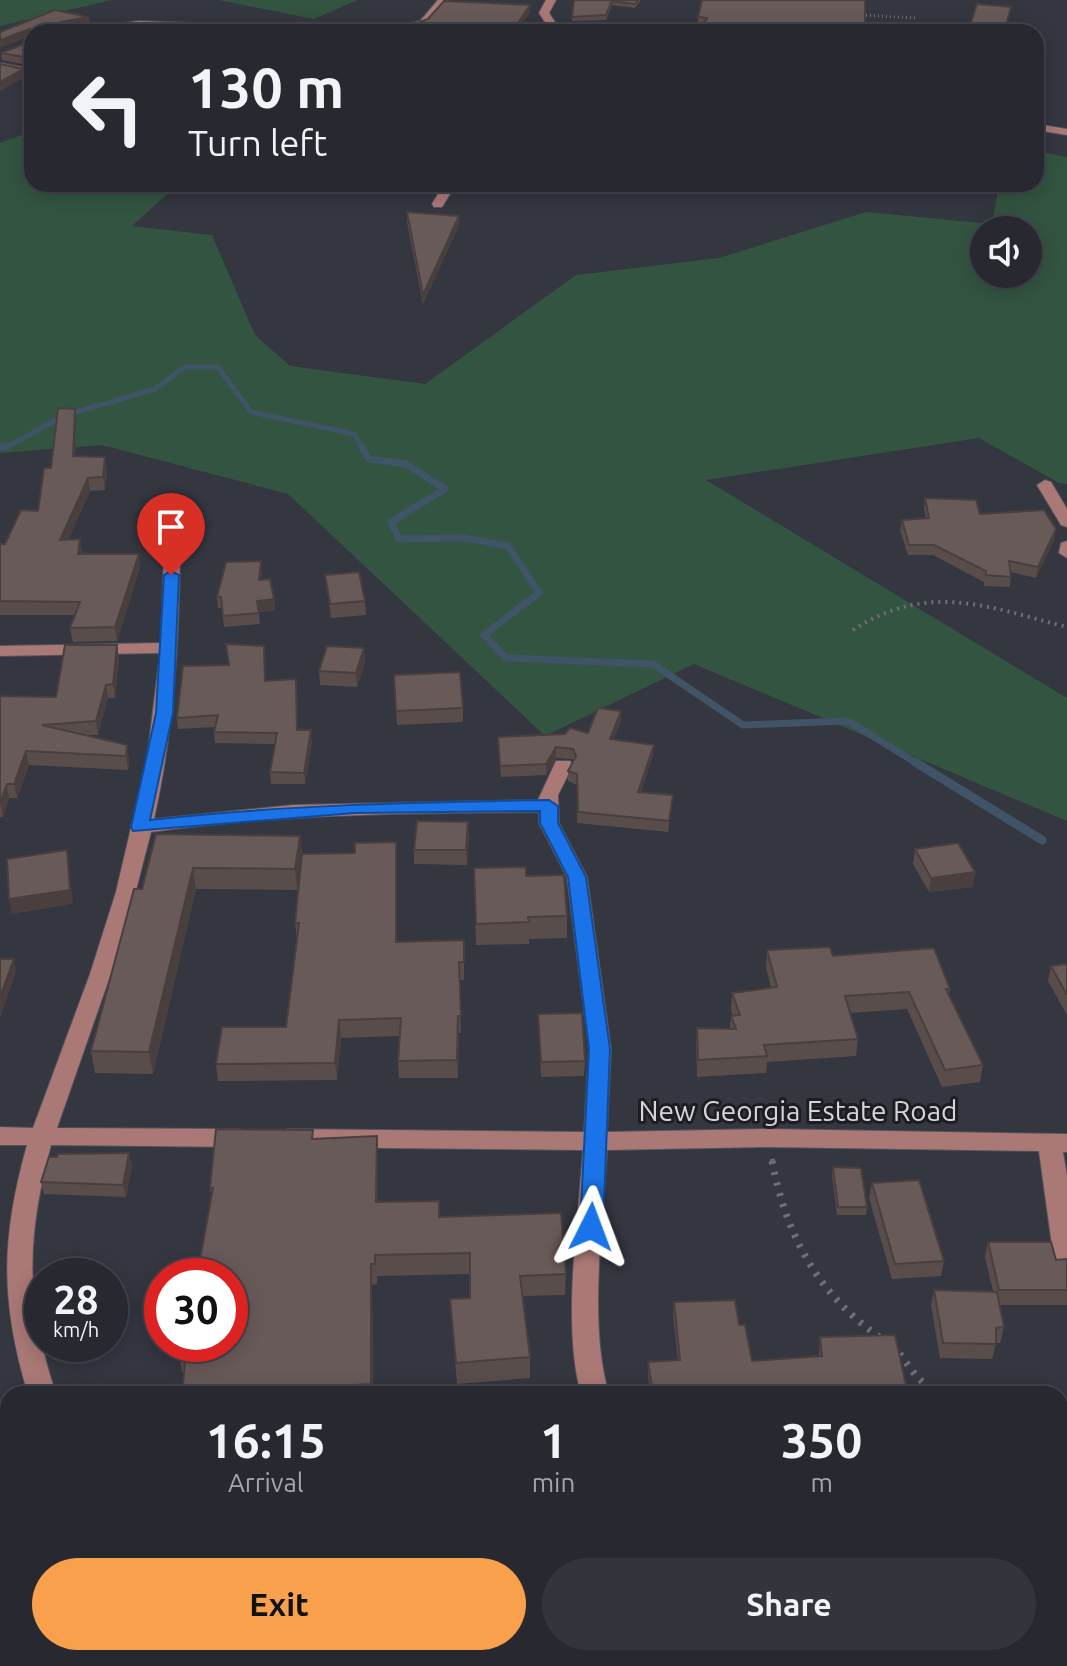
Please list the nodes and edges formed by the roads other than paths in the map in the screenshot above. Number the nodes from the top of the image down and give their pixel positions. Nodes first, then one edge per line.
1 (443, 0) edge
2 (551, 0) edge
3 (419, 24) edge
4 (551, 24) edge
5 (0, 66) edge
6 (24, 70) edge
7 (1044, 128) edge
8 (1067, 132) edge
9 (445, 192) edge
10 (438, 204) dead end
11 (1045, 485) dead end
12 (1067, 522) edge
13 (1067, 546) edge
14 (172, 551) dead end
15 (1067, 553) edge
16 (170, 648) junction
17 (0, 651) edge
18 (563, 765) dead end
19 (549, 806) junction
20 (140, 827) junction
21 (0, 1136) edge
22 (43, 1136) junction
23 (596, 1141) junction
24 (1058, 1142) edge
25 (1067, 1260) edge
26 (39, 1386) edge
27 (593, 1386) edge

1 - 3 street
2 - 4 street
5 - 6 street
7 - 8 street
9 - 10 street
11 - 12 street
13 - 15 street
14 - 16 street
16 - 17 street
16 - 20 street
18 - 19 street
19 - 20 street
19 - 23 street
20 - 22 street
21 - 22 street, New Georgia Estate Road
22 - 23 street, New Georgia Estate Road
22 - 26 street
23 - 24 street, New Georgia Estate Road
23 - 27 street
24 - 25 street

